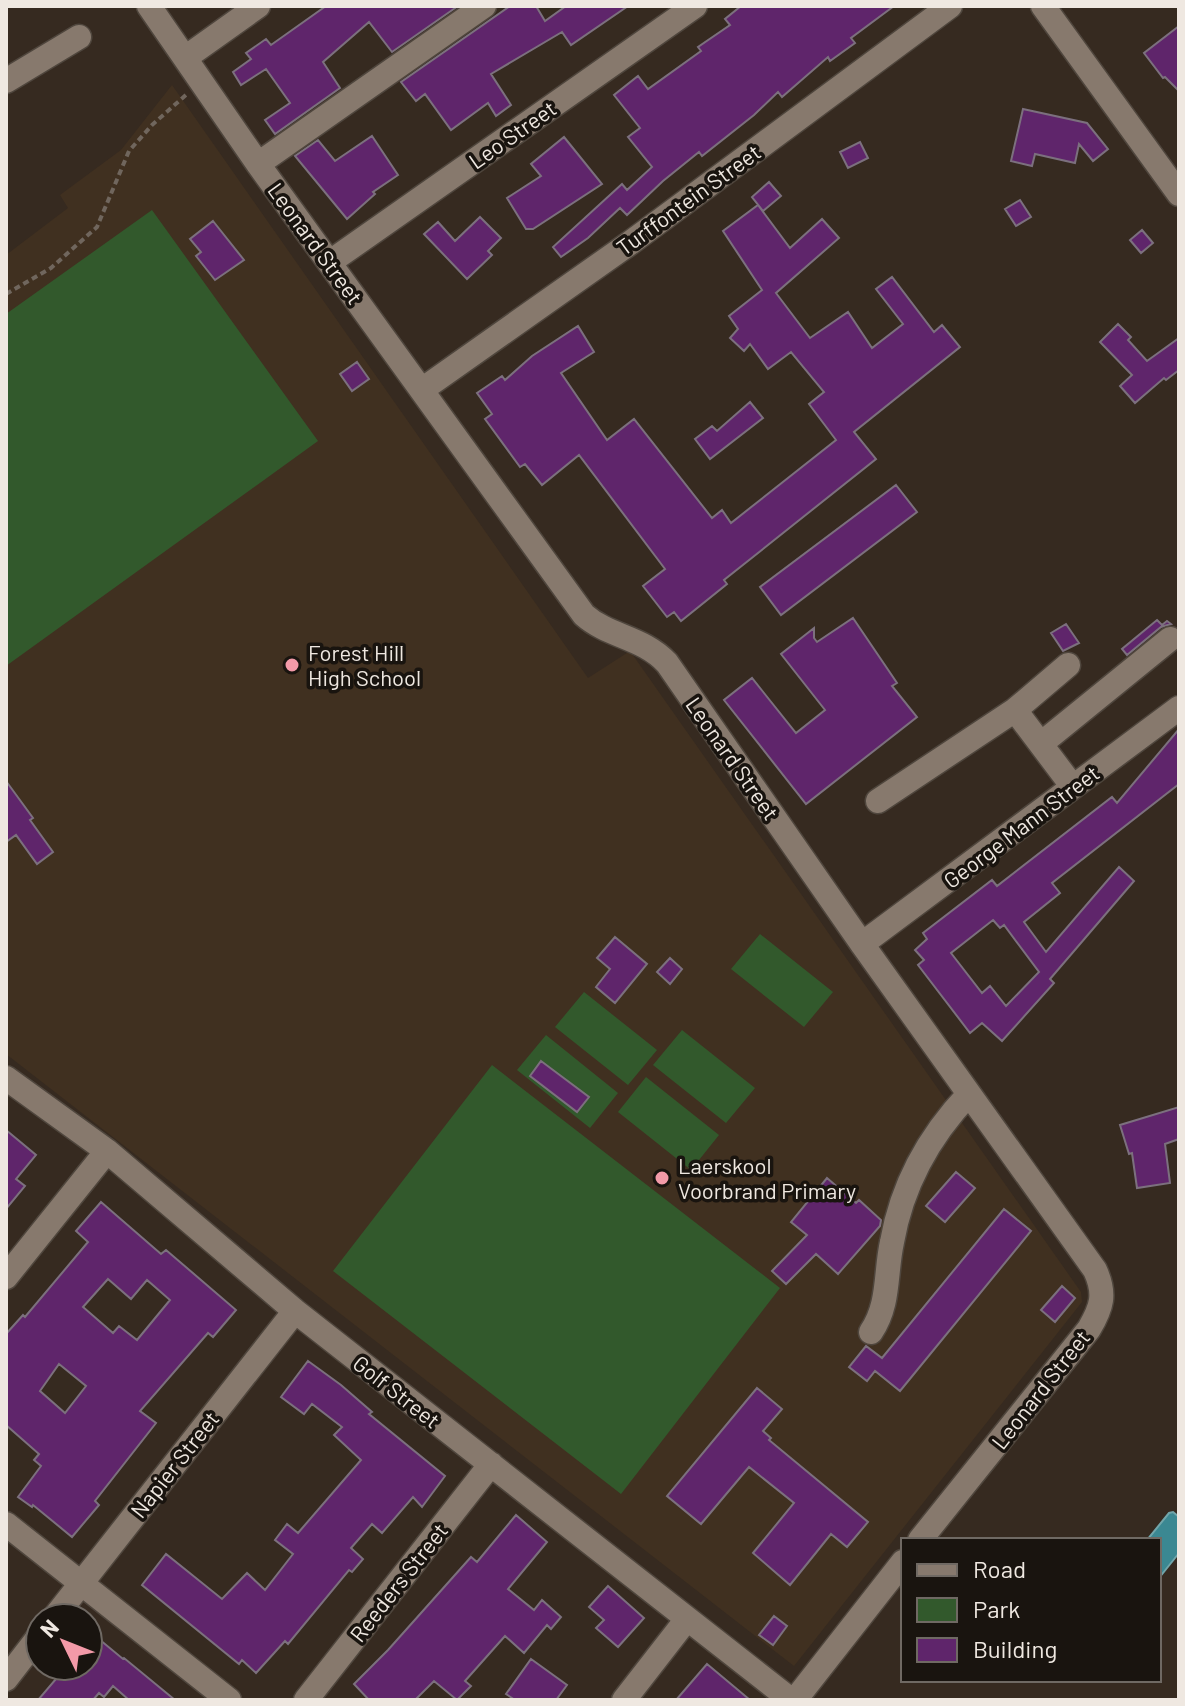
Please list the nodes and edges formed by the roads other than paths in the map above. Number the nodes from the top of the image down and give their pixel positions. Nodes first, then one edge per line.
1 (149, 6) edge
2 (258, 6) edge
3 (484, 6) edge
4 (695, 6) edge
5 (950, 6) edge
6 (1043, 6) edge
7 (79, 37) dead end
8 (185, 58) junction
9 (6, 81) edge
10 (258, 164) junction
11 (1179, 194) edge
12 (330, 262) junction
13 (423, 389) junction
14 (1170, 639) dead end
15 (1068, 665) dead end
16 (1179, 708) edge
17 (1015, 710) junction
18 (1042, 743) junction
19 (1073, 787) junction
20 (878, 801) dead end
21 (862, 944) junction
22 (6, 1078) edge
23 (969, 1094) junction
24 (107, 1151) junction
25 (6, 1277) edge
26 (295, 1311) junction
27 (871, 1332) dead end
28 (491, 1464) junction
29 (6, 1524) edge
30 (922, 1538) edge
31 (901, 1565) edge
32 (81, 1583) junction
33 (66, 1602) edge
34 (687, 1619) junction
35 (24, 1656) edge
36 (6, 1679) edge
37 (229, 1700) edge
38 (306, 1700) edge
39 (624, 1700) edge
40 (793, 1700) edge

1 - 8 street, Leonard Street
2 - 8 street
3 - 10 street
4 - 12 street, Leo Street
5 - 13 street, Turffontein Street
6 - 11 street
7 - 9 street
8 - 10 street, Leonard Street
10 - 12 street, Leonard Street
12 - 13 street, Leonard Street
13 - 21 street, Leonard Street
14 - 18 street
15 - 17 street
16 - 19 street, George Mann Street
17 - 18 street
17 - 20 street
18 - 19 street
19 - 21 street, George Mann Street
21 - 23 street, Leonard Street
22 - 24 street, Golf Street
23 - 27 street
23 - 30 street, Leonard Street
24 - 25 street
24 - 26 street, Golf Street
26 - 28 street, Golf Street
26 - 32 street, Napier Street
28 - 34 street, Golf Street
28 - 38 street, Reeders Street
29 - 32 street
31 - 40 street
32 - 33 street, Napier Street
32 - 37 street
34 - 39 street
34 - 40 street, Golf Street
35 - 36 street

